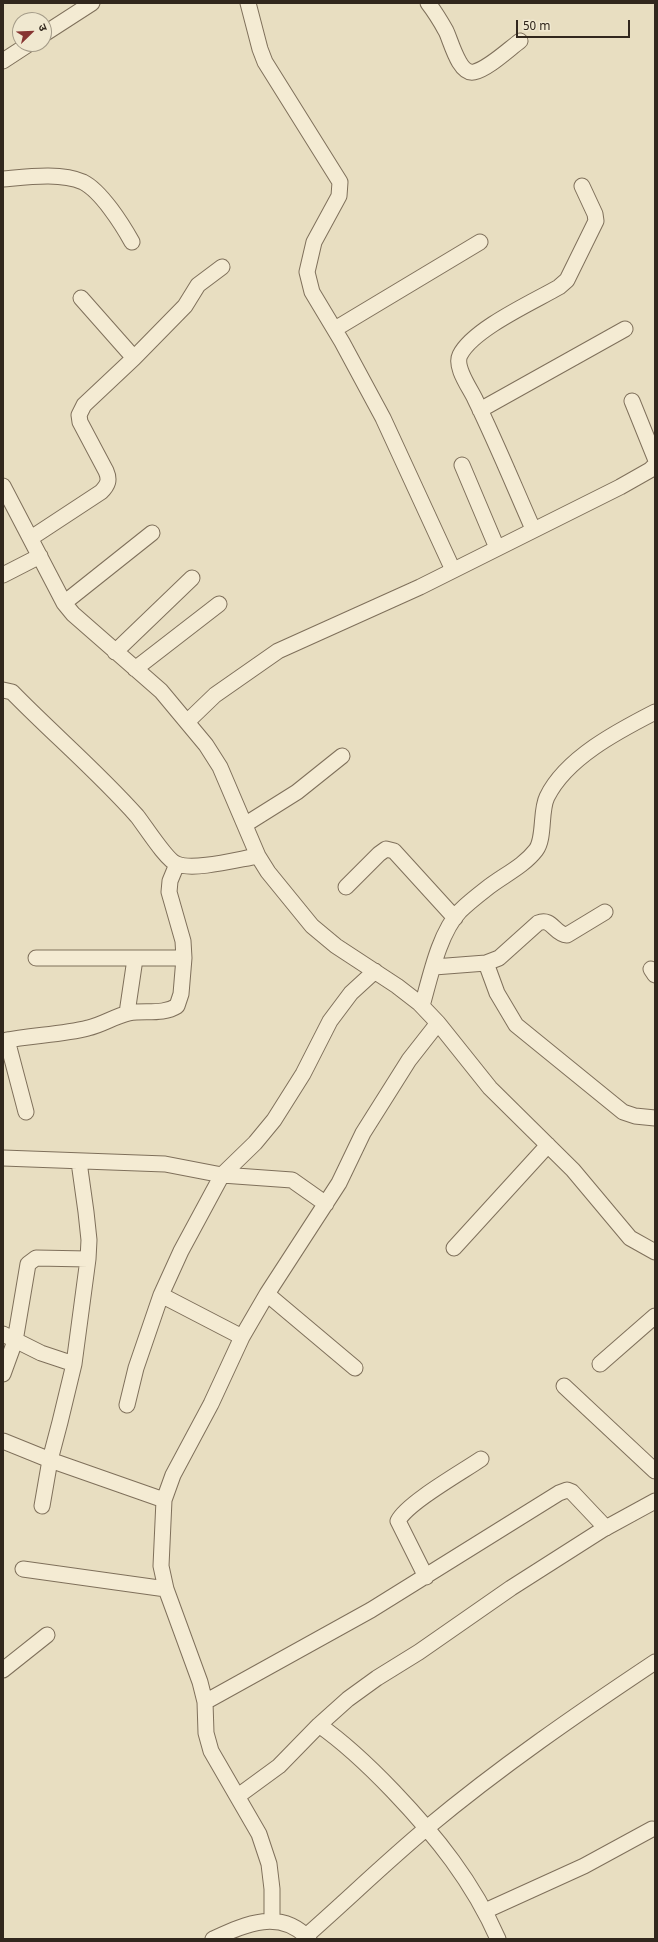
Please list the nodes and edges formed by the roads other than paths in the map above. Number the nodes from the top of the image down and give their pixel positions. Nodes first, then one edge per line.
1 (92, 3) edge
2 (248, 3) edge
3 (428, 3) edge
4 (52, 29) edge
5 (520, 41) dead end
6 (17, 52) edge
7 (3, 61) edge
8 (3, 179) edge
9 (582, 186) dead end
10 (132, 242) dead end
11 (480, 242) dead end
12 (222, 267) dead end
13 (81, 298) dead end
14 (334, 329) junction
15 (624, 329) dead end
16 (134, 358) junction
17 (632, 401) dead end
18 (480, 410) junction
19 (655, 458) edge
20 (462, 465) dead end
21 (655, 465) edge
22 (3, 486) edge
23 (533, 529) junction
24 (152, 533) dead end
25 (30, 538) junction
26 (497, 548) junction
27 (40, 556) junction
28 (453, 570) junction
29 (3, 575) edge
30 (192, 578) dead end
31 (64, 603) junction
32 (218, 604) dead end
33 (115, 652) junction
34 (134, 669) junction
35 (3, 690) edge
36 (655, 712) edge
37 (188, 721) junction
38 (342, 756) dead end
39 (246, 824) junction
40 (258, 856) junction
41 (177, 864) junction
42 (346, 887) dead end
43 (605, 912) dead end
44 (455, 918) junction
45 (36, 958) dead end
46 (184, 958) junction
47 (135, 959) junction
48 (486, 963) junction
49 (434, 967) junction
50 (376, 972) junction
51 (422, 1006) junction
52 (127, 1013) junction
53 (438, 1023) junction
54 (5, 1041) edge
55 (26, 1112) dead end
56 (655, 1118) edge
57 (548, 1145) junction
58 (3, 1158) edge
59 (79, 1162) junction
60 (222, 1175) junction
61 (326, 1204) junction
62 (454, 1248) dead end
63 (655, 1252) edge
64 (88, 1259) junction
65 (267, 1294) junction
66 (161, 1295) junction
67 (655, 1316) edge
68 (9, 1337) edge
69 (242, 1337) junction
70 (74, 1364) junction
71 (600, 1364) dead end
72 (356, 1368) dead end
73 (3, 1374) edge
74 (564, 1386) dead end
75 (127, 1405) dead end
76 (3, 1441) edge
77 (481, 1459) dead end
78 (50, 1460) junction
79 (655, 1471) edge
80 (164, 1500) junction
81 (655, 1501) edge
82 (42, 1506) dead end
83 (606, 1528) junction
84 (23, 1569) dead end
85 (426, 1577) junction
86 (166, 1589) junction
87 (47, 1635) dead end
88 (655, 1662) edge
89 (3, 1670) edge
90 (205, 1702) junction
91 (319, 1724) junction
92 (238, 1796) junction
93 (428, 1827) junction
94 (652, 1829) dead end
95 (485, 1911) junction
96 (272, 1920) junction
97 (308, 1937) edge
98 (213, 1939) edge
99 (498, 1939) edge

1 - 4 street
2 - 14 street
3 - 5 street
6 - 7 street
8 - 10 street
9 - 18 street
11 - 14 street
12 - 16 street
13 - 16 street
14 - 28 street
15 - 18 street
16 - 25 street
17 - 19 street
18 - 23 street
20 - 26 street
21 - 23 street
22 - 25 street
23 - 26 street
24 - 31 street
25 - 27 street
26 - 28 street
27 - 29 street
27 - 31 street
28 - 37 street
30 - 33 street
31 - 33 street
32 - 34 street
33 - 34 street
34 - 37 street
35 - 41 street
36 - 44 street
37 - 39 street
38 - 39 street
39 - 40 street
40 - 41 street
40 - 50 street
41 - 46 street
42 - 44 street
43 - 48 street
44 - 49 street
45 - 47 street
46 - 47 street
46 - 52 street
47 - 52 street
48 - 49 street
48 - 56 street
49 - 51 street
50 - 51 street
50 - 60 street
51 - 53 street
52 - 54 street
53 - 57 street
53 - 61 street
54 - 55 street
57 - 62 street
57 - 63 street
58 - 59 street
59 - 60 street
59 - 64 street
60 - 61 street
60 - 66 street
61 - 65 street
64 - 68 street
64 - 70 street
65 - 69 street
65 - 72 street
66 - 69 street
66 - 75 street
67 - 71 street
68 - 70 street
68 - 73 street
69 - 80 street
70 - 78 street
74 - 79 street
76 - 78 street
77 - 85 street
78 - 80 street
78 - 82 street
80 - 86 street
81 - 83 street
83 - 85 street
83 - 91 street
84 - 86 street
85 - 90 street
86 - 90 street
87 - 89 street
88 - 93 street
90 - 92 street
91 - 92 street
91 - 93 street
92 - 96 street
93 - 95 street
93 - 97 street
94 - 95 street
95 - 99 street
96 - 97 street
96 - 98 street

